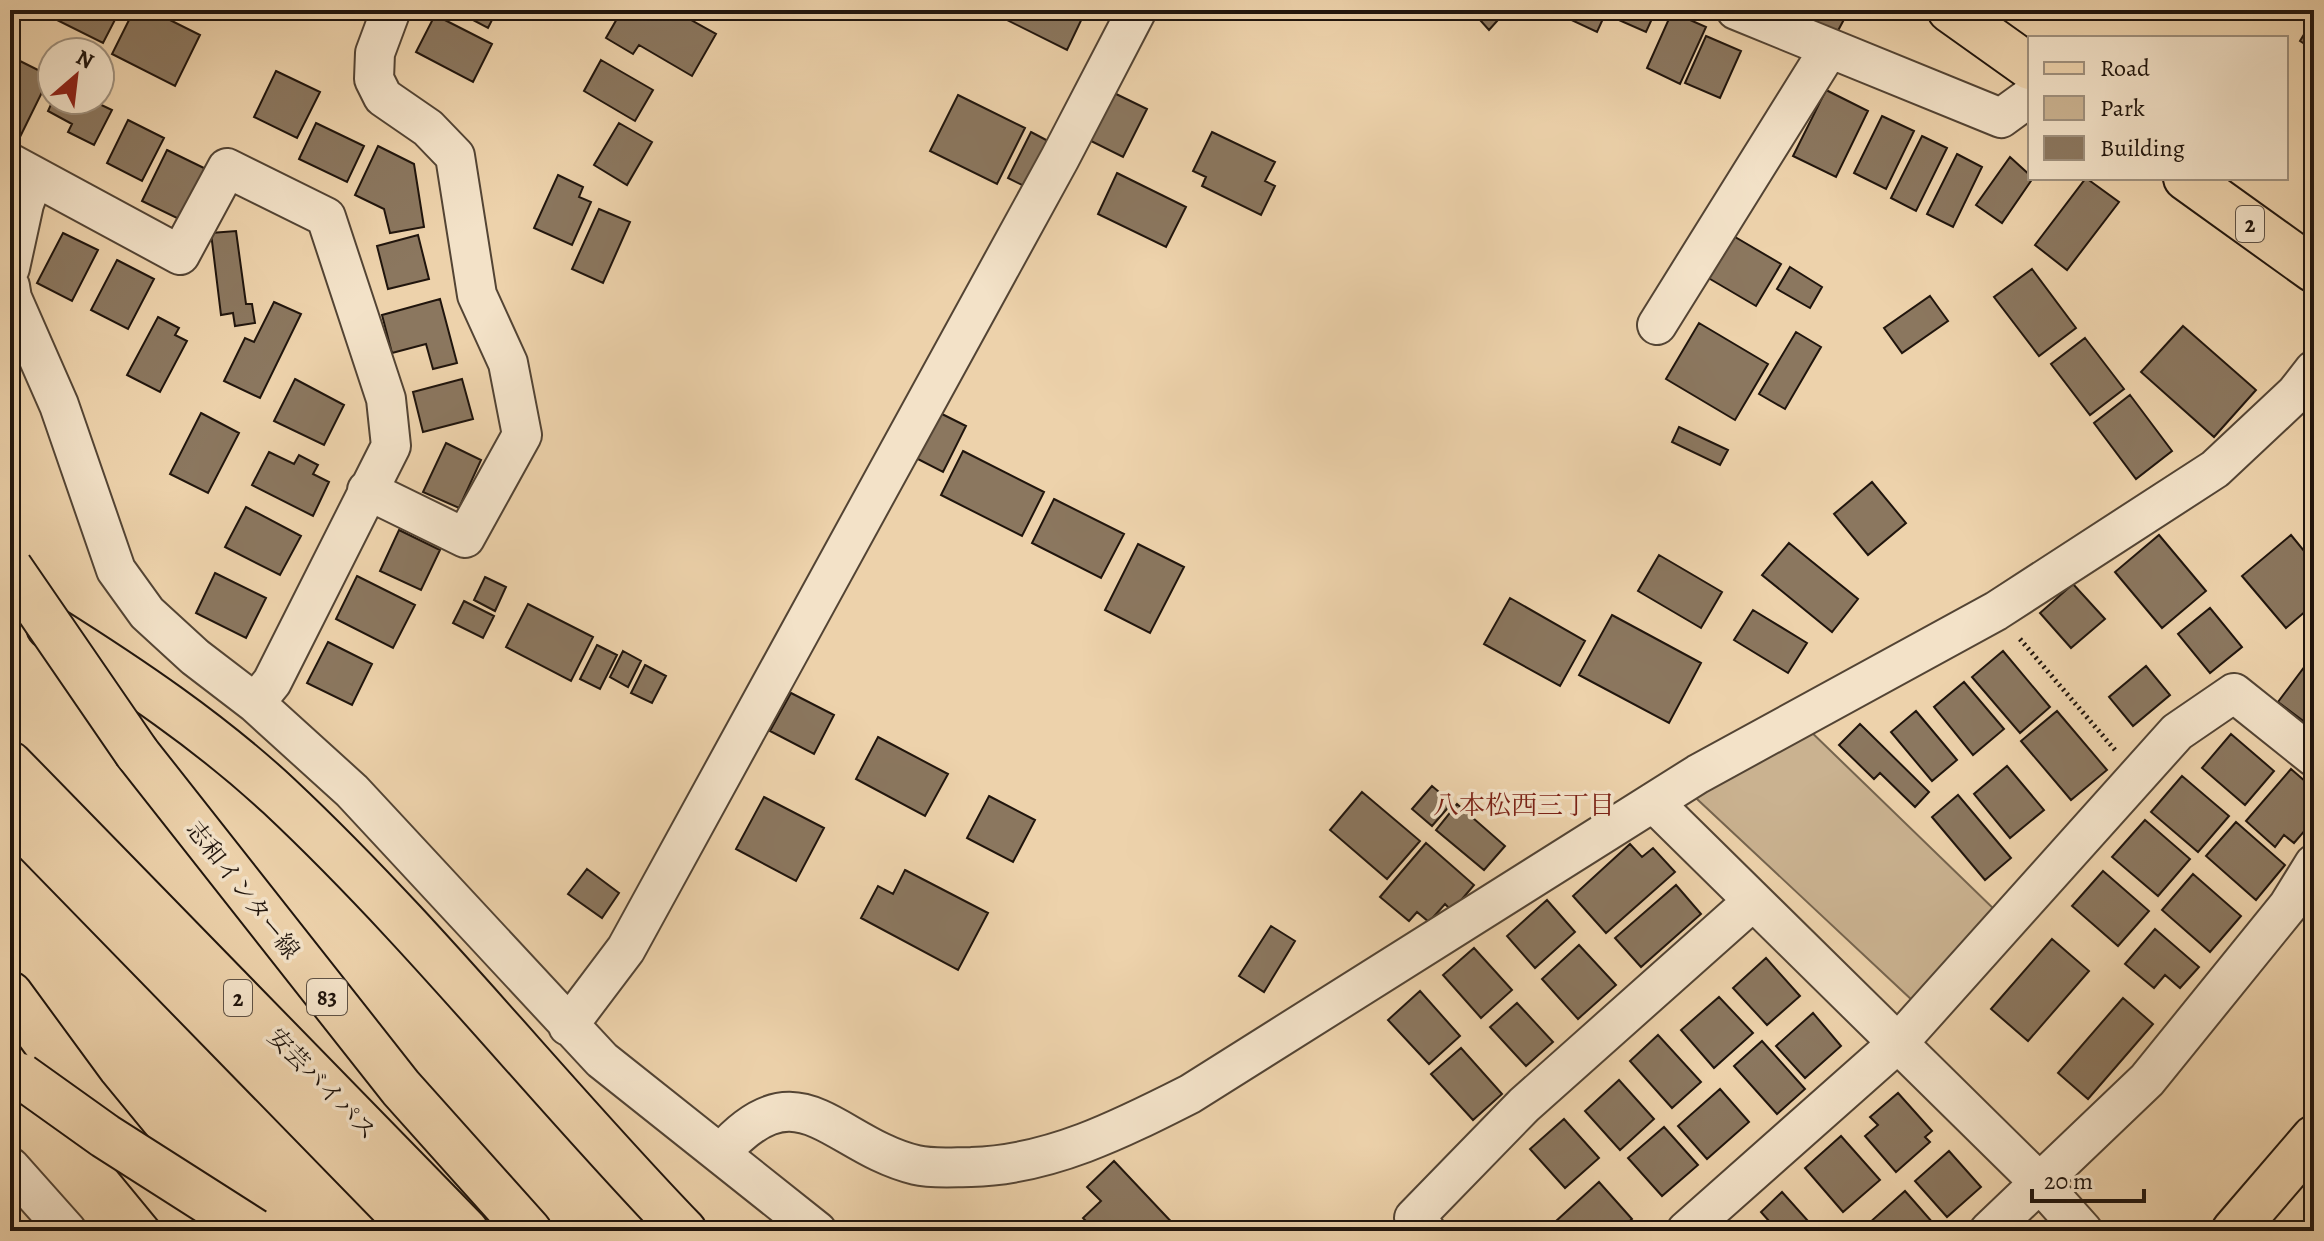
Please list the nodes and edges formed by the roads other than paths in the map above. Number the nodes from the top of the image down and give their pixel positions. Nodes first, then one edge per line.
1 (391, 10) edge
2 (1137, 10) edge
3 (1736, 10) edge
4 (1950, 10) edge
5 (1829, 49) junction
6 (2028, 66) edge
7 (2028, 98) edge
8 (22, 170) edge
9 (2189, 180) edge
10 (10, 268) edge
11 (2314, 270) edge
12 (10, 286) edge
13 (1657, 325) dead end
14 (2314, 370) edge
15 (367, 490) junction
16 (10, 568) edge
17 (10, 603) edge
18 (255, 703) junction
19 (2314, 757) edge
20 (10, 764) edge
21 (1655, 804) junction
22 (10, 815) edge
23 (2314, 864) edge
24 (1753, 901) junction
25 (10, 994) edge
26 (568, 1026) junction
27 (1898, 1043) junction
28 (15, 1071) edge
29 (2314, 1138) edge
30 (722, 1152) junction
31 (10, 1167) edge
32 (2041, 1184) junction
33 (67, 1231) edge
34 (196, 1231) edge
35 (254, 1231) edge
36 (416, 1231) edge
37 (466, 1231) edge
38 (529, 1231) edge
39 (684, 1231) edge
40 (817, 1231) edge
41 (1426, 1231) edge
42 (1686, 1231) edge
43 (1989, 1231) edge
44 (2083, 1231) edge
45 (2234, 1231) edge

1 - 15 street
2 - 26 street
3 - 5 street
4 - 6 main road
5 - 7 street
5 - 13 street
8 - 10 street
8 - 15 street
9 - 11 main road, 2
12 - 18 street
14 - 21 street
15 - 18 street
16 - 38 main road, 志和インター線 / 83, bridge
17 - 39 main road
18 - 26 street
19 - 27 street
20 - 37 main road, 安芸バイパス / 2
21 - 24 street
21 - 30 street
22 - 36 main road, 安芸バイパス / 2
23 - 32 street
24 - 27 street
24 - 41 street
25 - 34 main road
26 - 30 street
27 - 32 street
27 - 42 street
28 - 35 main road, bridge
29 - 45 main road
30 - 40 street
31 - 33 street
32 - 43 street
32 - 44 street

